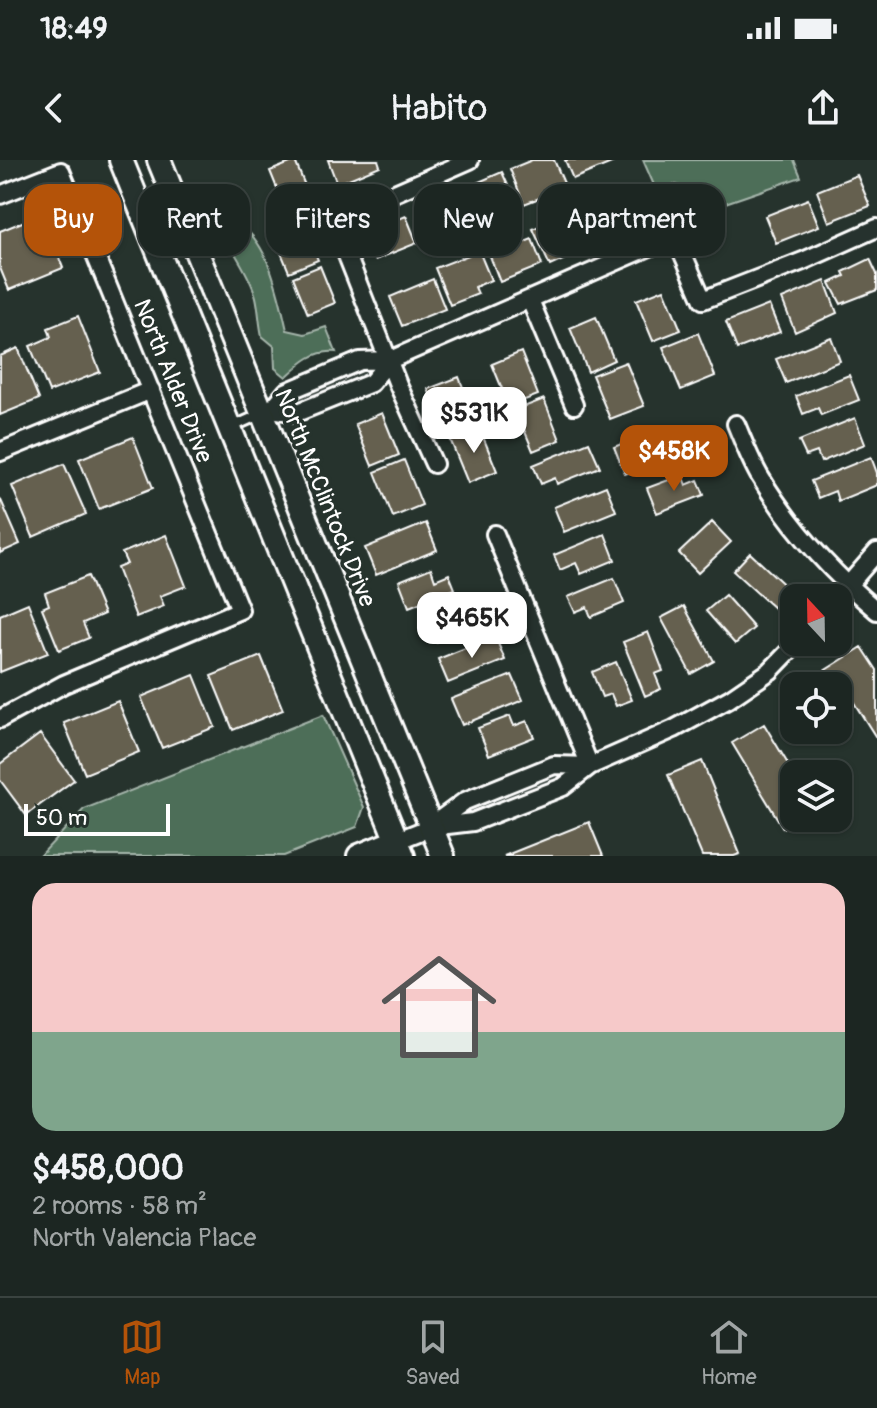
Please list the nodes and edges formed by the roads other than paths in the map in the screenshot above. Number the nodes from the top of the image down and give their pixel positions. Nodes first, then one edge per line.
1 (121, 160) edge
2 (159, 160) edge
3 (470, 160) edge
4 (0, 195) edge
5 (877, 228) edge
6 (530, 300) junction
7 (390, 360) junction
8 (151, 390) junction
9 (574, 405) dead end
10 (267, 412) junction
11 (736, 424) dead end
12 (229, 428) junction
13 (0, 452) edge
14 (434, 464) dead end
15 (495, 534) dead end
16 (877, 552) edge
17 (836, 584) edge
18 (849, 584) edge
19 (852, 597) edge
20 (877, 611) edge
21 (784, 656) edge
22 (0, 719) edge
23 (590, 766) junction
24 (431, 827) junction
25 (400, 848) edge
26 (359, 856) edge
27 (443, 856) edge

1 - 12 main road
2 - 10 main road, North McClintock Drive
3 - 7 street
4 - 8 street, North Alder Drive
5 - 6 street
6 - 7 street
6 - 9 street
7 - 10 street
7 - 10 street
7 - 14 street
8 - 13 street
8 - 22 street, North Alder Drive
10 - 12 lane
10 - 24 main road, North McClintock Drive
11 - 17 street
12 - 25 main road
15 - 23 street
16 - 18 street
19 - 20 street
21 - 23 street
23 - 24 street
23 - 24 street
24 - 25 street
24 - 27 main road, North McClintock Drive
25 - 26 main road

